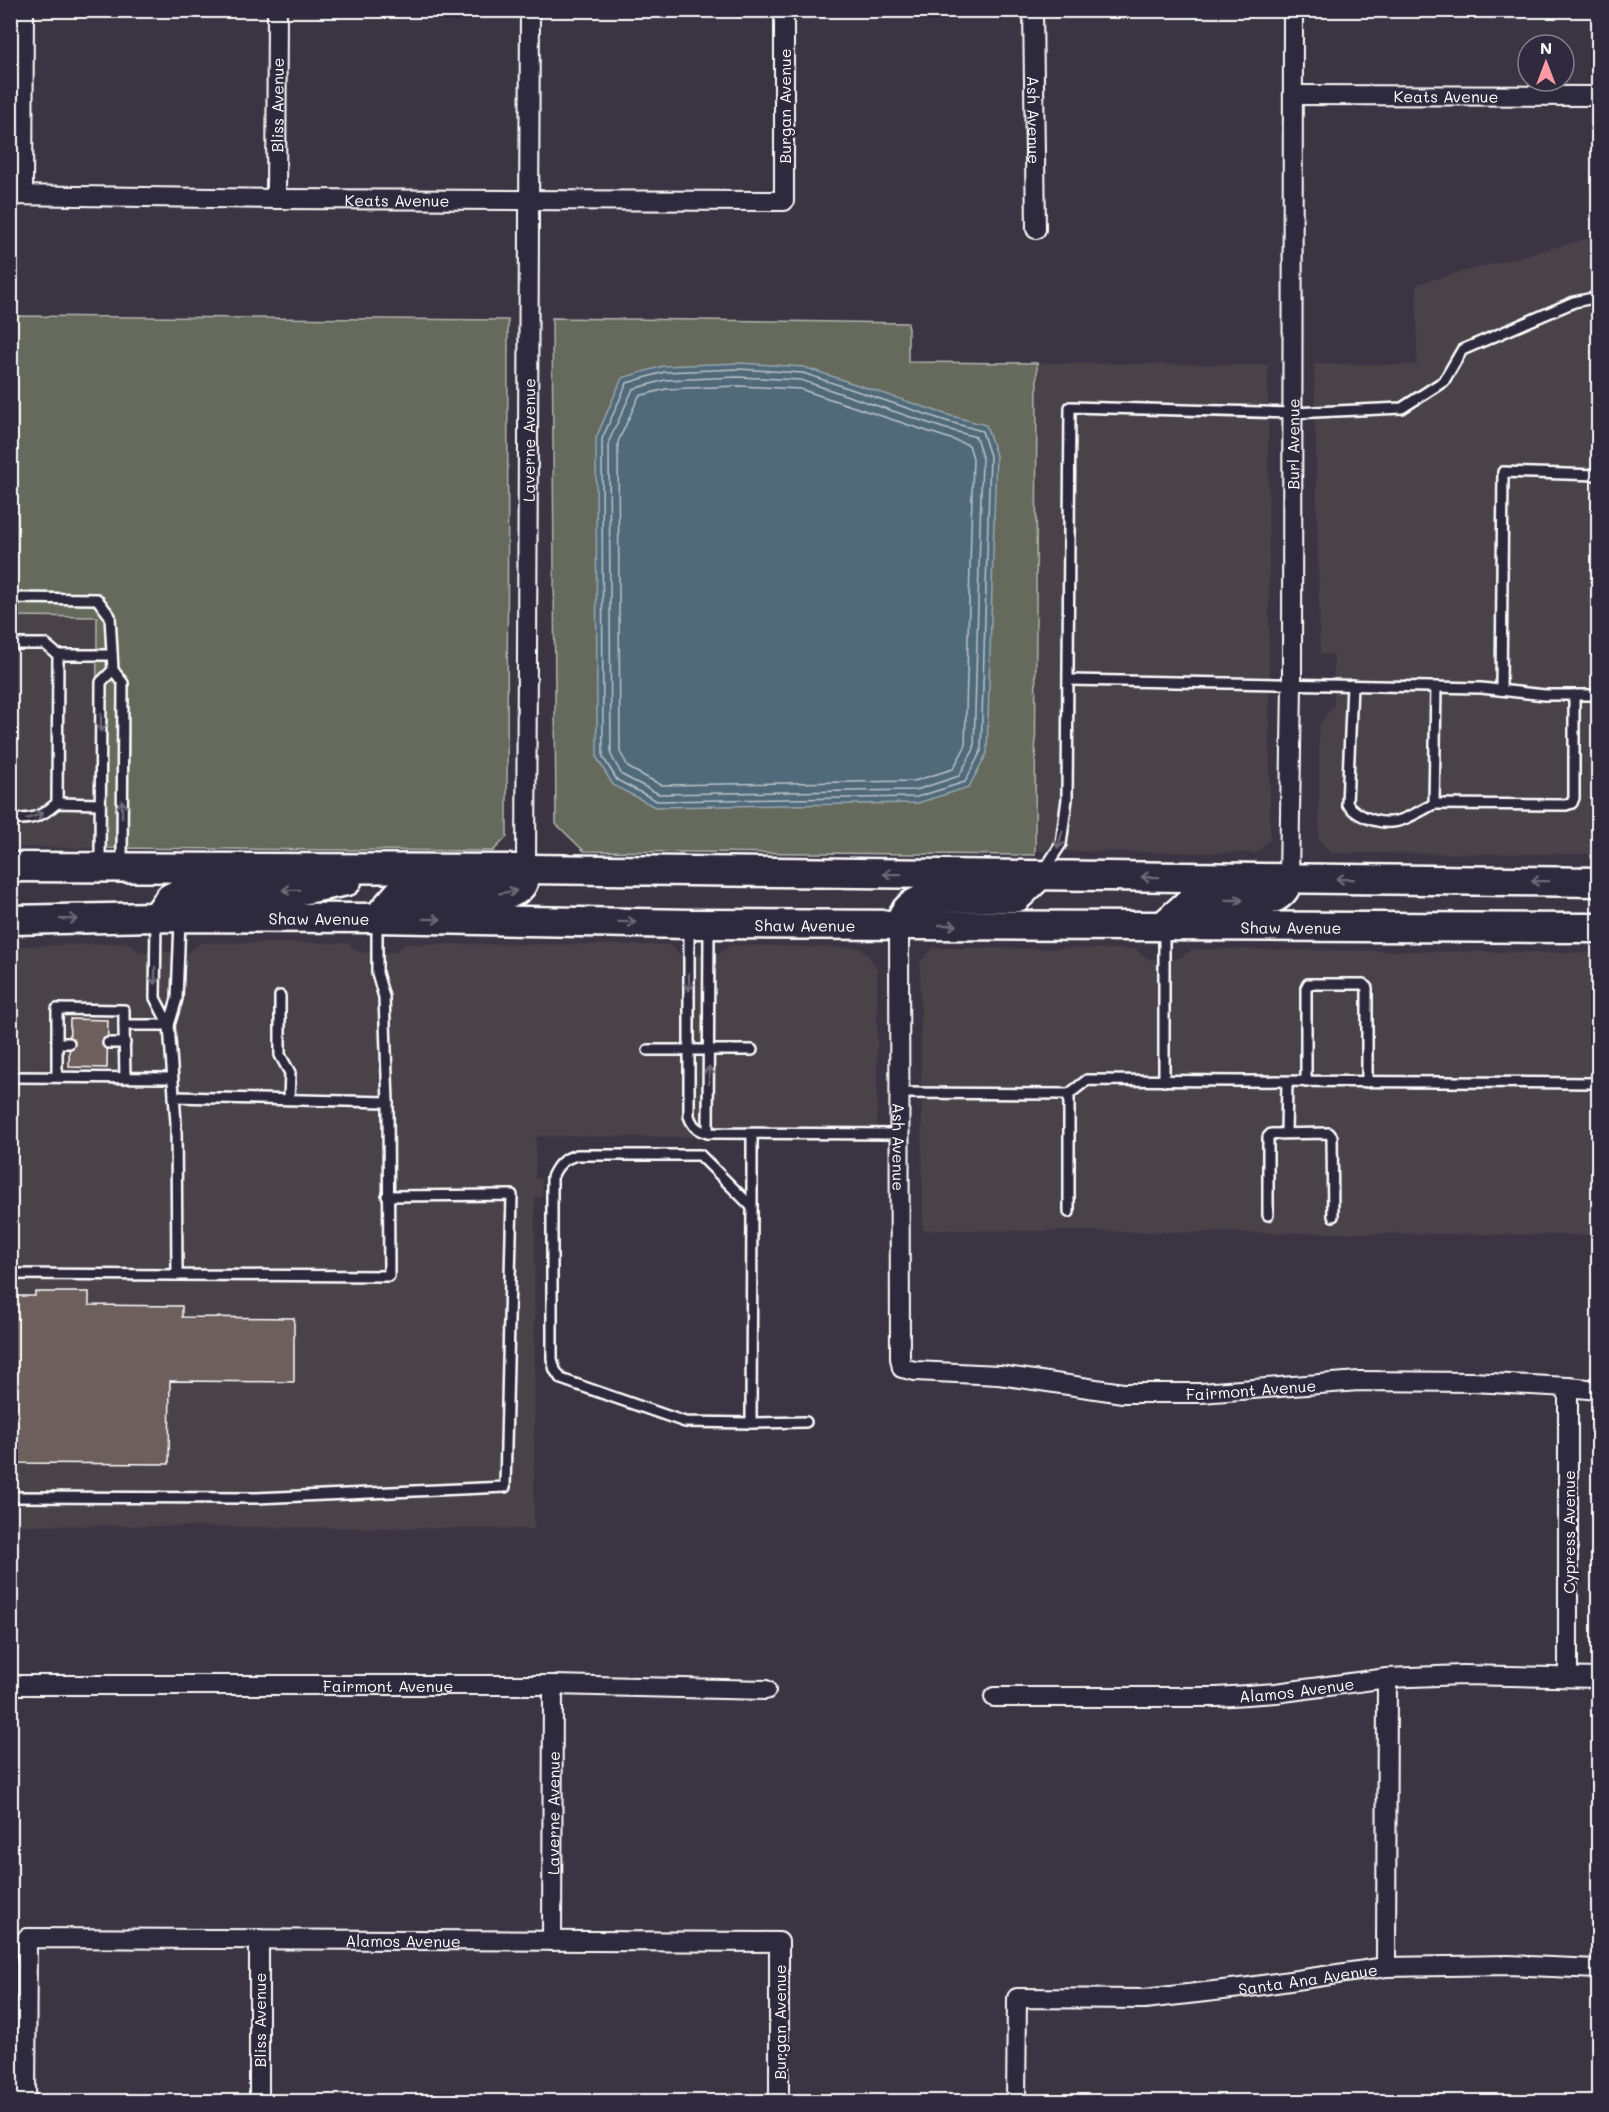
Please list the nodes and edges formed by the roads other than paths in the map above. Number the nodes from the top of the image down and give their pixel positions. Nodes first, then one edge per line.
1 (24, 10) edge
2 (277, 10) edge
3 (530, 10) edge
4 (784, 10) edge
5 (1033, 10) edge
6 (1293, 10) edge
7 (1293, 95) junction
8 (1599, 96) edge
9 (17, 195) edge
10 (276, 199) junction
11 (530, 200) junction
12 (784, 201) joint
13 (1036, 229) dead end
14 (1599, 297) edge
15 (1293, 413) junction
16 (1599, 475) edge
17 (10, 598) edge
18 (10, 644) edge
19 (58, 655) junction
20 (112, 655) junction
21 (113, 670) junction
22 (1070, 680) junction
23 (1292, 684) junction
24 (1352, 685) junction
25 (1437, 687) junction
26 (1501, 690) junction
27 (1574, 695) junction
28 (1599, 695) edge
29 (57, 803) junction
30 (100, 804) junction
31 (1434, 804) junction
32 (10, 819) edge
33 (10, 867) edge
34 (111, 867) junction
35 (411, 869) junction
36 (526, 869) junction
37 (1039, 876) junction
38 (1289, 879) junction
39 (1599, 882) edge
40 (168, 917) junction
41 (377, 918) junction
42 (10, 920) edge
43 (699, 924) junction
44 (898, 925) junction
45 (1164, 925) junction
46 (1599, 928) edge
47 (280, 996) dead end
48 (124, 1025) junction
49 (169, 1025) junction
50 (57, 1043) junction
51 (69, 1043) dead end
52 (108, 1043) dead end
53 (125, 1043) junction
54 (648, 1050) dead end
55 (690, 1050) junction
56 (709, 1050) junction
57 (752, 1050) dead end
58 (10, 1077) edge
59 (57, 1077) junction
60 (125, 1078) junction
61 (172, 1078) junction
62 (1164, 1081) junction
63 (1287, 1082) junction
64 (1306, 1082) junction
65 (1368, 1082) junction
66 (1599, 1083) edge
67 (899, 1093) junction
68 (1069, 1094) junction
69 (174, 1097) junction
70 (289, 1099) junction
71 (388, 1102) junction
72 (708, 1133) junction
73 (752, 1134) junction
74 (899, 1134) junction
75 (1286, 1134) junction
76 (387, 1196) junction
77 (752, 1207) junction
78 (1069, 1212) dead end
79 (1268, 1215) dead end
80 (1333, 1216) dead end
81 (10, 1274) edge
82 (177, 1275) junction
83 (902, 1368) joint
84 (1568, 1387) junction
85 (1599, 1390) edge
86 (806, 1422) dead end
87 (751, 1423) junction
88 (10, 1497) edge
89 (1568, 1677) junction
90 (1387, 1678) junction
91 (1599, 1678) edge
92 (10, 1685) edge
93 (553, 1685) junction
94 (766, 1690) dead end
95 (994, 1697) dead end
96 (260, 1939) junction
97 (552, 1941) junction
98 (779, 1942) joint
99 (1386, 1967) junction
100 (1599, 1969) edge
101 (26, 2102) edge
102 (259, 2102) edge
103 (779, 2102) edge
104 (1017, 2102) edge

1 - 9 street
2 - 10 street, Bliss Avenue
3 - 11 street, Laverne Avenue
4 - 12 street, Burgan Avenue
5 - 13 street, Ash Avenue
6 - 7 street, Burl Avenue
7 - 8 street, Keats Avenue
7 - 15 street, Burl Avenue
9 - 10 street, Keats Avenue
10 - 11 street, Keats Avenue
11 - 12 street, Keats Avenue
11 - 36 street, Laverne Avenue
14 - 15 lane
15 - 22 lane
15 - 23 street, Burl Avenue
16 - 26 lane
17 - 20 lane
18 - 19 lane
19 - 20 lane
19 - 29 lane
20 - 21 lane
21 -> 30 lane
34 -> 21 lane
22 - 23 lane
22 -> 37 lane
23 - 24 lane
23 - 38 street, Burl Avenue
24 - 25 lane
24 - 31 lane
25 - 26 lane
25 - 31 lane
26 - 27 lane
27 - 28 lane
27 - 31 lane
29 - 30 lane
32 -> 29 lane
30 - 34 lane
33 - 34 main road
34 - 35 main road
35 - 36 main road
35 -> 40 main road
37 -> 36 main road
41 -> 36 main road
38 -> 37 main road
37 - 44 main road
39 -> 38 main road
45 -> 38 main road
40 - 41 main road, Shaw Avenue
42 -> 40 main road, Shaw Avenue
40 - 49 lane
40 -> 49 lane
41 -> 43 main road, Shaw Avenue
41 - 71 lane
43 - 44 main road, Shaw Avenue
43 -> 55 lane
43 - 56 lane
44 -> 45 main road, Shaw Avenue
44 - 67 street, Ash Avenue
45 - 46 main road, Shaw Avenue
45 - 62 lane
47 - 70 lane
48 - 49 lane
48 - 50 lane
48 - 53 lane
49 - 61 lane
50 - 51 lane
50 - 59 lane
52 - 53 lane
53 - 60 lane
54 - 55 lane
55 - 56 lane
55 - 72 lane
56 - 57 lane
72 -> 56 lane
58 - 59 lane
59 - 60 lane
60 - 61 lane
61 - 69 lane
62 - 63 lane
62 - 68 lane
63 - 64 lane
63 - 75 lane
64 - 65 lane
64 - 65 lane
65 - 66 lane
67 - 68 lane
67 - 74 street, Ash Avenue
68 - 78 lane
69 - 70 lane
69 - 82 lane
70 - 71 lane
71 - 76 lane
72 - 73 lane
73 - 74 lane
73 - 77 lane
74 - 83 street, Ash Avenue
75 - 79 lane
75 - 80 lane
76 - 82 lane
76 - 88 lane
77 - 87 lane
77 - 87 lane
81 - 82 lane
83 - 84 street, Fairmont Avenue
84 - 85 street, Fairmont Avenue
84 - 89 street, Cypress Avenue
86 - 87 lane
89 - 90 street, Alamos Avenue
89 - 91 street, Alamos Avenue
90 - 95 street, Alamos Avenue
90 - 99 street
92 - 93 street, Fairmont Avenue
93 - 94 street, Fairmont Avenue
93 - 97 street, Laverne Avenue
96 - 97 street, Alamos Avenue
96 - 101 street, Alamos Avenue
96 - 102 street, Bliss Avenue
97 - 98 street, Alamos Avenue
98 - 103 street, Burgan Avenue
99 - 100 street, Santa Ana Avenue
99 - 104 street, Santa Ana Avenue

